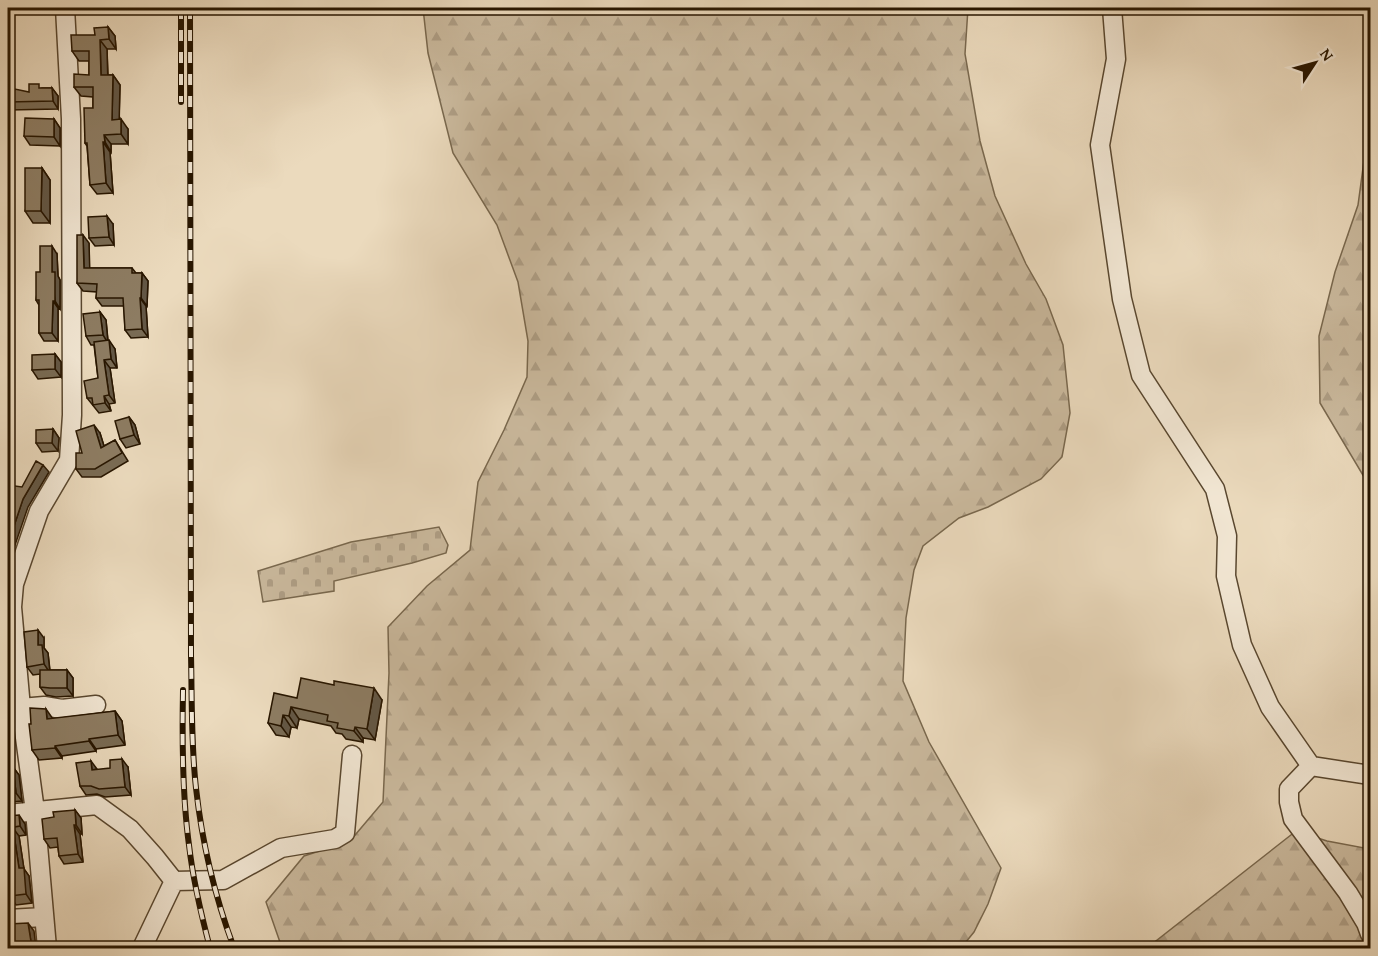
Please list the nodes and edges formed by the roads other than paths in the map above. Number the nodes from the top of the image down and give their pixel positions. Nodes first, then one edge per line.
1 (65, 8) edge
2 (1112, 8) edge
3 (96, 705) dead end
4 (21, 708) junction
5 (351, 755) dead end
6 (1311, 766) junction
7 (1371, 775) edge
8 (35, 811) junction
9 (8, 814) edge
10 (174, 881) junction
11 (44, 917) junction
12 (8, 919) edge
13 (1371, 934) edge
14 (47, 948) edge
15 (142, 948) edge

1 - 4 street
2 - 6 street
3 - 4 street
4 - 8 street
5 - 10 street
6 - 7 street
6 - 13 street
8 - 9 street
8 - 10 street
8 - 11 street
10 - 15 street
11 - 12 street
11 - 14 street

